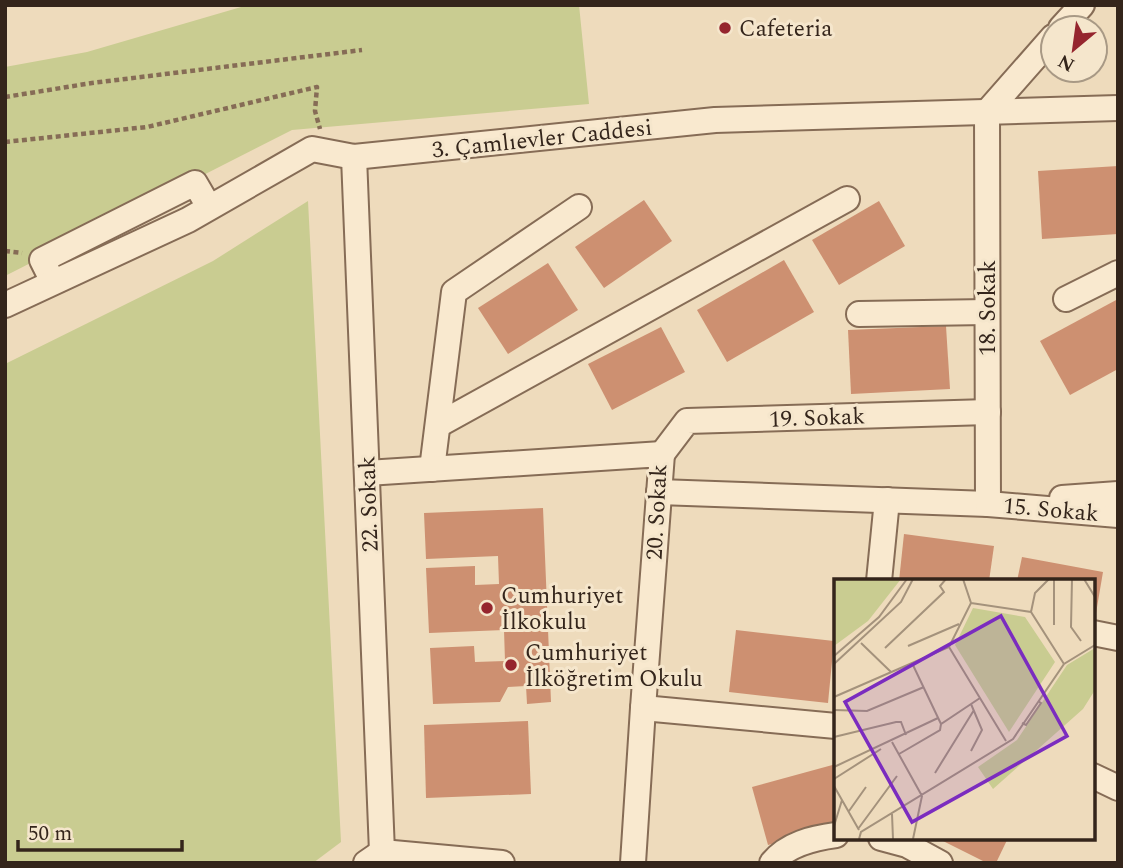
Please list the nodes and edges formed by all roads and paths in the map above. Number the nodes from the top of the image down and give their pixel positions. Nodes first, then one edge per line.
1 (362, 50) dead end
2 (1039, 53) edge
3 (5, 97) edge
4 (1118, 108) edge
5 (987, 112) junction
6 (5, 142) edge
7 (326, 151) junction
8 (354, 157) junction
9 (847, 199) dead end
10 (579, 207) dead end
11 (1118, 273) edge
12 (1066, 299) dead end
13 (5, 305) edge
14 (987, 312) junction
15 (859, 314) dead end
16 (988, 412) junction
17 (438, 425) junction
18 (662, 454) junction
19 (432, 469) junction
20 (366, 473) junction
21 (659, 492) junction
22 (1118, 494) edge
23 (887, 500) junction
24 (988, 503) junction
25 (1118, 515) edge
26 (879, 579) edge
27 (1095, 633) edge
28 (1118, 638) edge
29 (643, 708) junction
30 (834, 726) edge
31 (1095, 777) edge
32 (1118, 788) edge
33 (834, 835) edge
34 (888, 840) edge
35 (374, 857) edge
36 (502, 863) edge
37 (633, 863) edge
38 (772, 863) edge
39 (940, 863) edge

1 - 3 path
2 - 5 street
4 - 5 street, 3. Çamlıevler Caddesi
5 - 8 street, 3. Çamlıevler Caddesi
5 - 14 street, 18. Sokak
6 - 7 path
7 - 8 street, 3. Çamlıevler Caddesi
7 - 13 street, 3. Çamlıevler Caddesi
8 - 20 street, 22. Sokak
9 - 17 street
10 - 17 street
11 - 12 street
14 - 15 street
14 - 16 street, 18. Sokak
16 - 18 street, 19. Sokak
16 - 24 street, 18. Sokak
17 - 19 street
18 - 19 street, 20. Sokak
18 - 21 street, 20. Sokak
19 - 20 street, 20. Sokak
20 - 35 street, 22. Sokak
21 - 23 street
21 - 29 street, 20. Sokak
22 - 24 street, 15. Sokak
23 - 24 street
23 - 26 street
24 - 25 street, 15. Sokak
27 - 28 street
29 - 30 street
29 - 37 street, 20. Sokak
31 - 32 street
33 - 38 street
34 - 39 street
35 - 36 street

